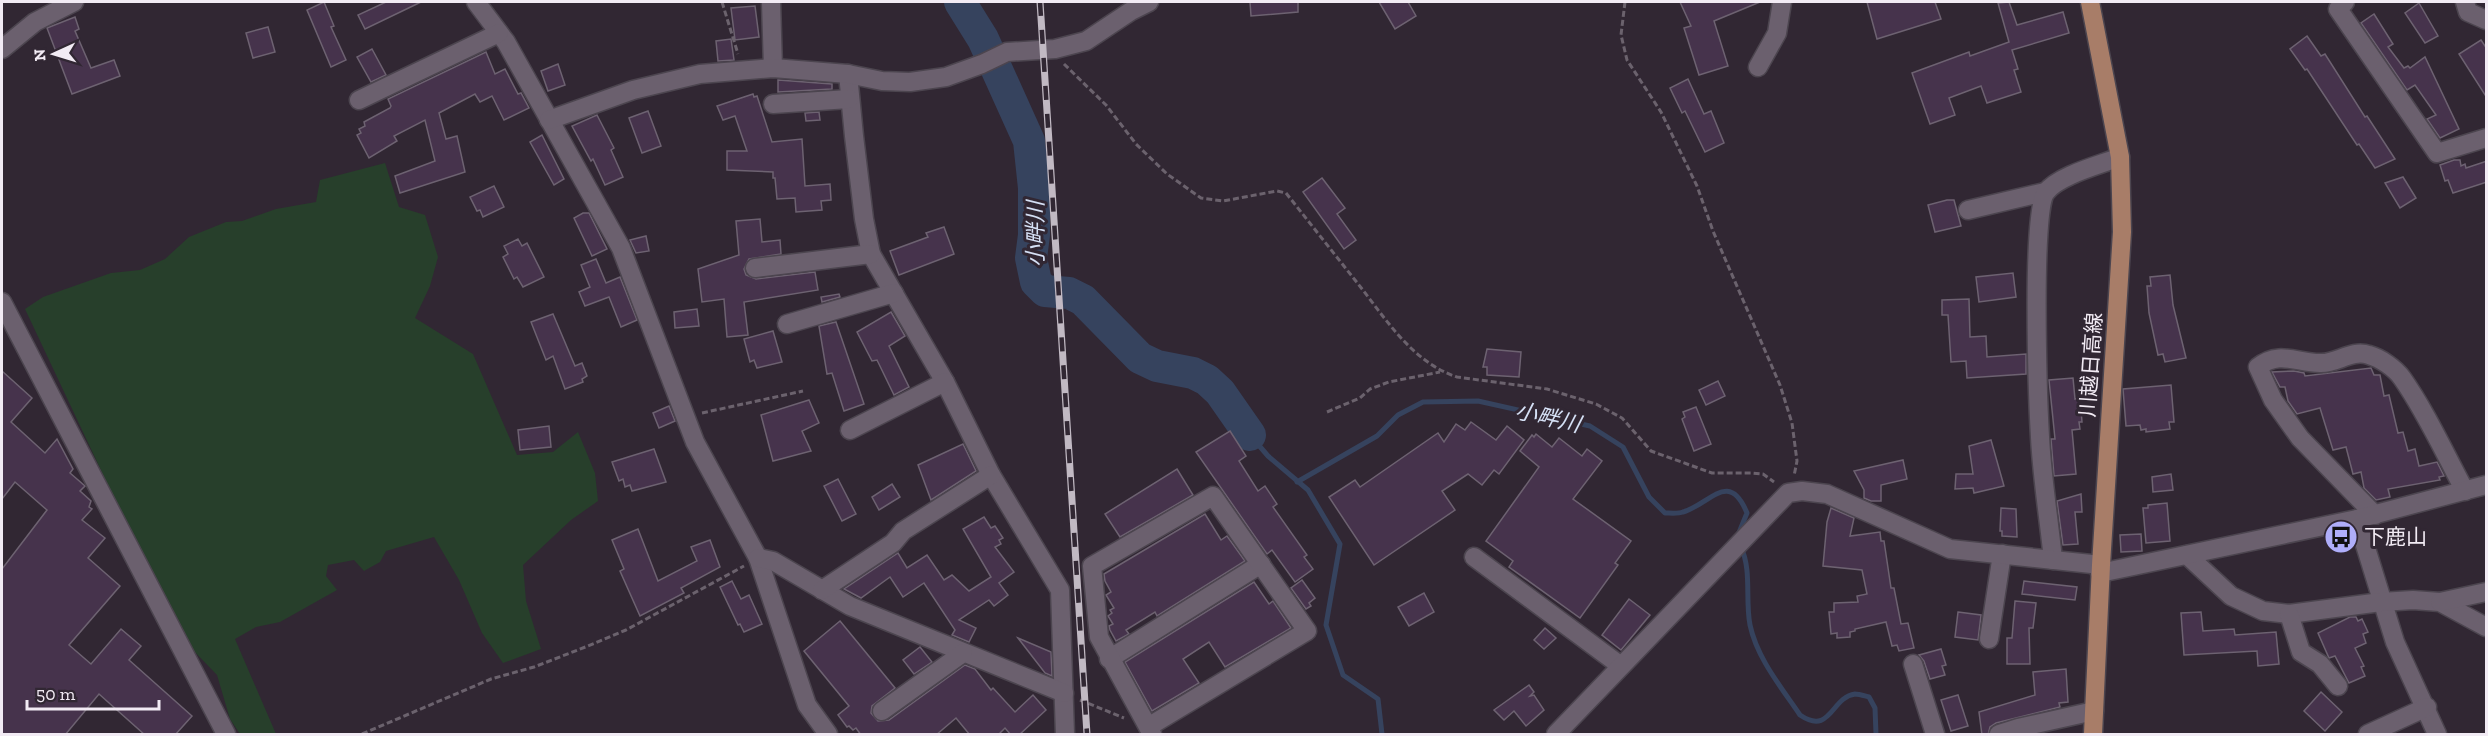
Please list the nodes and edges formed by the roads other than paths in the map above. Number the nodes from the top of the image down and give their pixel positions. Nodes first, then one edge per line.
1 (74, 2) edge
2 (476, 2) edge
3 (771, 2) edge
4 (1149, 2) edge
5 (1782, 2) edge
6 (2090, 2) edge
7 (2345, 2) edge
8 (2465, 2) edge
9 (2487, 20) edge
10 (499, 33) junction
11 (2, 49) edge
12 (1758, 67) dead end
13 (773, 68) junction
14 (848, 74) junction
15 (849, 99) junction
16 (359, 100) dead end
17 (773, 104) dead end
18 (549, 120) junction
19 (2487, 138) edge
20 (2120, 158) junction
21 (2045, 192) junction
22 (1968, 210) dead end
23 (872, 254) junction
24 (755, 268) dead end
25 (894, 293) junction
26 (2, 302) edge
27 (787, 324) dead end
28 (7, 329) edge
29 (945, 382) junction
30 (850, 430) dead end
31 (991, 475) junction
32 (2487, 486) edge
33 (2465, 491) junction
34 (2375, 515) junction
35 (2357, 519) junction
36 (2001, 554) junction
37 (2187, 555) junction
38 (1474, 557) dead end
39 (759, 558) junction
40 (2053, 560) junction
41 (1261, 564) junction
42 (2100, 569) junction
43 (822, 590) junction
44 (2487, 592) edge
45 (2381, 602) junction
46 (2440, 602) junction
47 (2289, 614) junction
48 (2487, 627) edge
49 (1989, 639) dead end
50 (963, 653) junction
51 (1109, 659) junction
52 (1913, 664) dead end
53 (1621, 666) junction
54 (2338, 686) dead end
55 (1064, 693) junction
56 (2427, 707) junction
57 (882, 711) dead end
58 (2094, 711) junction
59 (1150, 731) edge
60 (226, 735) edge
61 (828, 735) edge
62 (1065, 735) edge
63 (1557, 735) edge
64 (1935, 735) edge
65 (1999, 735) edge
66 (2093, 735) edge
67 (2368, 735) edge
68 (2437, 735) edge

1 - 11 street
2 - 10 street
3 - 13 street
4 - 14 street
5 - 12 street
6 - 20 main road, 川越日高線
7 - 19 street
8 - 9 street
10 - 16 street
10 - 18 street
13 - 14 street
13 - 18 street
14 - 15 street
15 - 17 street
15 - 23 street
18 - 39 street
20 - 21 street
20 - 42 main road, 川越日高線
21 - 22 street
21 - 40 street
23 - 24 street
23 - 25 street
25 - 27 street
25 - 29 street
26 - 28 street
28 - 60 street
29 - 30 street
29 - 31 street
31 - 43 street
31 - 55 street
32 - 33 street
33 - 34 street
33 - 34 street
34 - 35 street
35 - 37 street
35 - 45 street
36 - 40 street
36 - 49 street
36 - 53 street
37 - 42 street
37 - 47 street
38 - 53 street
39 - 43 street
39 - 61 street
40 - 42 street
41 - 51 street
41 - 51 street
41 - 59 street
42 - 58 main road, 川越日高線
43 - 50 street
44 - 46 street
45 - 46 street
45 - 47 street
45 - 56 street
46 - 48 street
47 - 54 street
50 - 55 street
50 - 57 street
51 - 59 street
52 - 64 street
53 - 63 street
55 - 62 street
56 - 67 street
56 - 68 street
58 - 65 street
58 - 66 main road, 川越日高線

